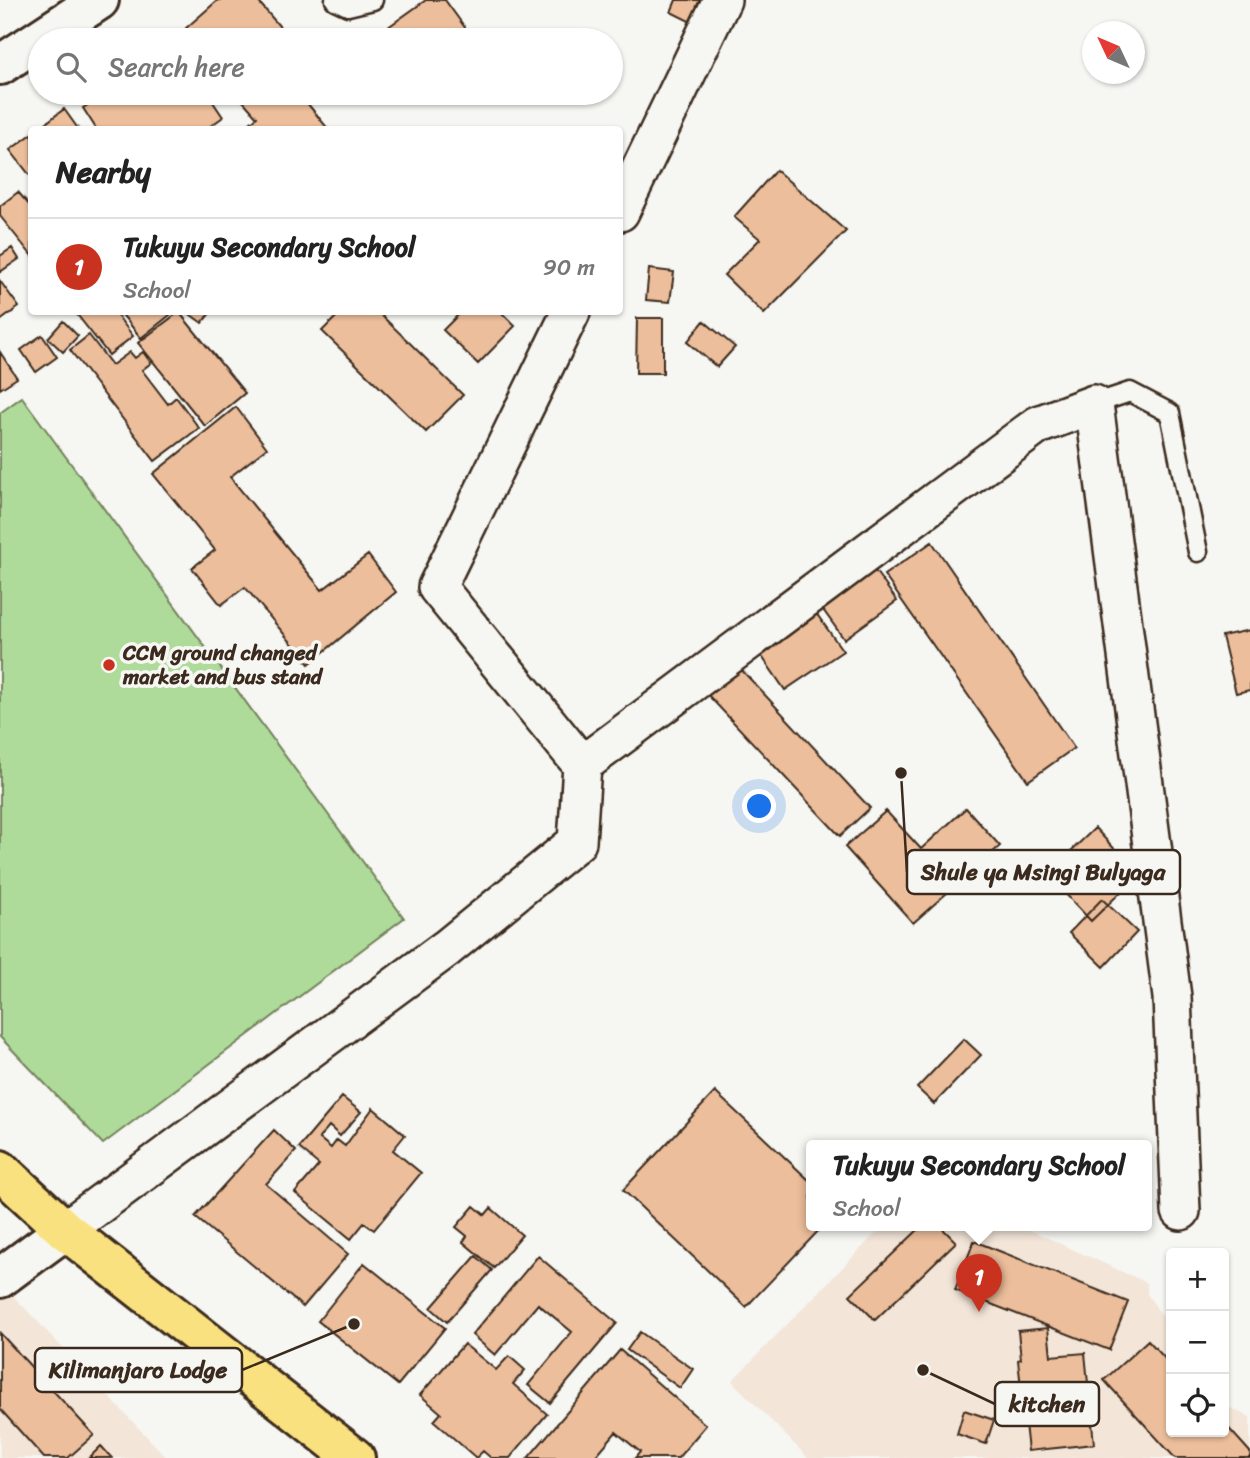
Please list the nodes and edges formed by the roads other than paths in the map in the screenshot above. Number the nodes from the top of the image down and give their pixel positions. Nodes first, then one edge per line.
1 (99, 0) edge
2 (335, 0) edge
3 (373, 0) edge
4 (722, 0) edge
5 (56, 28) edge
6 (28, 47) edge
7 (0, 65) edge
8 (623, 206) edge
9 (570, 315) edge
10 (1094, 404) junction
11 (1198, 552) dead end
12 (582, 765) junction
13 (0, 1170) edge
14 (1181, 1212) dead end
15 (65, 1230) junction
16 (0, 1278) edge
17 (355, 1458) edge

1 - 5 main road
2 - 3 lane
4 - 8 street
6 - 7 main road
9 - 12 street
10 - 11 lane
10 - 12 street
10 - 14 street
12 - 15 street
13 - 15 highway
15 - 16 main road
15 - 17 highway

